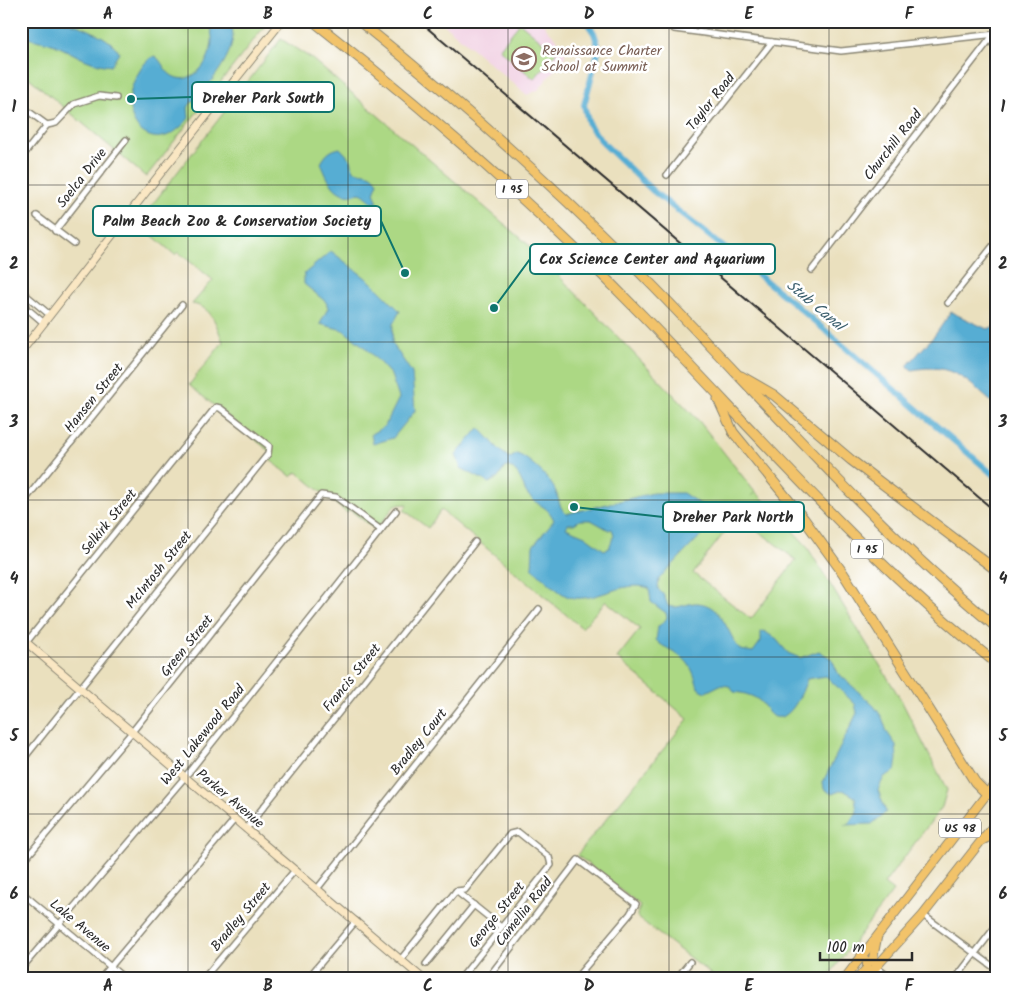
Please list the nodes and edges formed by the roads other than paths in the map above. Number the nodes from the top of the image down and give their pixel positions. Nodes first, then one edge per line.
1 (282, 21) edge
2 (313, 21) edge
3 (358, 21) edge
4 (664, 21) edge
5 (995, 34) edge
6 (772, 42) junction
7 (116, 98) dead end
8 (21, 106) edge
9 (47, 125) junction
10 (126, 140) dead end
11 (21, 158) edge
12 (667, 175) dead end
13 (37, 216) dead end
14 (55, 231) junction
15 (996, 242) edge
16 (74, 244) dead end
17 (812, 270) dead end
18 (22, 296) edge
19 (948, 303) dead end
20 (182, 305) dead end
21 (24, 310) edge
22 (50, 315) junction
23 (44, 323) junction
24 (21, 352) edge
25 (734, 372) junction
26 (715, 392) junction
27 (214, 409) joint
28 (21, 506) edge
29 (396, 511) dead end
30 (381, 530) junction
31 (475, 542) dead end
32 (996, 570) edge
33 (539, 609) dead end
34 (996, 627) edge
35 (24, 641) edge
36 (21, 650) edge
37 (996, 663) edge
38 (80, 687) junction
39 (132, 732) junction
40 (21, 762) edge
41 (185, 777) junction
42 (996, 782) edge
43 (991, 795) edge
44 (235, 819) junction
45 (996, 822) edge
46 (246, 829) junction
47 (996, 833) edge
48 (982, 840) junction
49 (21, 864) edge
50 (295, 870) junction
51 (317, 889) junction
52 (456, 891) junction
53 (21, 892) edge
54 (474, 905) junction
55 (923, 915) junction
56 (356, 921) junction
57 (59, 923) junction
58 (996, 926) edge
59 (501, 928) junction
60 (879, 932) junction
61 (975, 953) junction
62 (861, 956) junction
63 (401, 960) junction
64 (690, 962) dead end
65 (426, 964) dead end
66 (110, 967) junction
67 (876, 967) junction
68 (21, 969) edge
69 (996, 969) edge
70 (413, 975) edge
71 (101, 978) edge
72 (124, 978) edge
73 (204, 978) edge
74 (308, 978) edge
75 (422, 978) edge
76 (461, 978) edge
77 (488, 978) edge
78 (576, 978) edge
79 (677, 978) edge
80 (845, 978) edge
81 (858, 978) edge
82 (866, 978) edge
83 (890, 978) edge
84 (956, 978) edge

1 - 22 street
2 - 26 highway, I 95
3 - 25 highway, I 95
4 - 6 street
5 - 6 street
5 - 17 street, Churchill Road
6 - 12 street, Taylor Road
7 - 9 street
8 - 9 street
9 - 11 street
10 - 14 street, Soelca Drive
13 - 14 street
14 - 16 street
15 - 19 street
18 - 21 street
18 - 22 street
20 - 28 street, Hansen Street
21 - 23 street
22 - 23 street
23 - 24 street
25 - 32 highway
25 - 34 highway, I 95
26 - 37 highway, I 95
26 - 43 highway
27 - 35 street, Selkirk Street
27 - 38 street, McIntosh Street
29 - 30 street, West Lakewood Road
30 - 39 street, Green Street
30 - 41 street, West Lakewood Road
31 - 46 street, Francis Street
33 - 51 street, Bradley Court
35 - 36 street, Selkirk Street
35 - 38 street, Parker Avenue
38 - 39 street, Parker Avenue
38 - 40 street, McIntosh Street
39 - 41 street, Parker Avenue
39 - 49 street, Green Street
41 - 44 street, Parker Avenue
41 - 57 street, West Lakewood Road
42 - 43 main road, US 98
43 - 60 main road, US 98
44 - 46 street, Parker Avenue
44 - 66 street
45 - 48 main road, US 98
46 - 50 street, Parker Avenue
47 - 48 highway
48 - 55 main road, US 98
50 - 51 street, Parker Avenue
50 - 73 street, Bradley Street
51 - 56 street, Parker Avenue
52 - 54 street
52 - 59 street, George Street
52 - 63 street
53 - 57 street, Lake Avenue
54 - 59 street
54 - 65 street
55 - 61 street
55 - 67 main road, US 98
56 - 63 street, Parker Avenue
56 - 74 street
57 - 66 street, Lake Avenue
57 - 68 street, West Lakewood Road
58 - 61 street
59 - 76 street, George Street
60 - 62 main road, US 98
60 - 67 main road
61 - 69 street
61 - 84 street
62 - 80 main road, US 98
62 - 81 main road
63 - 70 street, Parker Avenue
64 - 79 street
66 - 71 street
66 - 72 street, Lake Avenue
67 - 82 main road, US 98
67 - 83 street
70 - 75 street, Parker Avenue
77 - 78 street, Camellia Road

